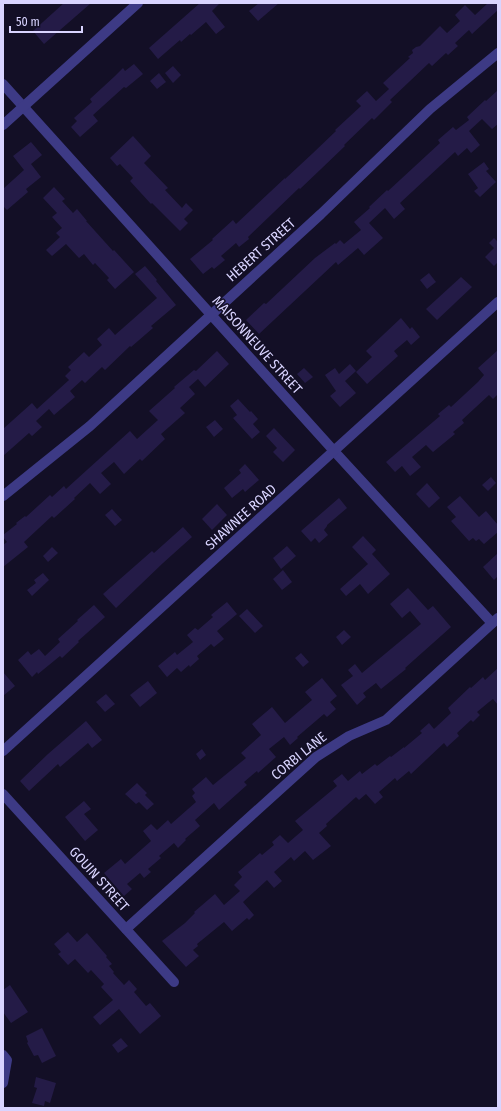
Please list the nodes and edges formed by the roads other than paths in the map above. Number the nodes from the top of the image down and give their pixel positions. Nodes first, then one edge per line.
1 (138, 3) edge
2 (498, 52) edge
3 (3, 84) edge
4 (24, 107) junction
5 (3, 125) edge
6 (498, 302) edge
7 (211, 314) junction
8 (334, 451) junction
9 (3, 496) edge
10 (495, 620) edge
11 (3, 751) edge
12 (3, 794) edge
13 (126, 929) junction
14 (174, 982) dead end
15 (3, 1055) edge
16 (3, 1083) edge

1 - 4 street
2 - 7 street, HEBERT STREET
3 - 4 street, MAISONNEUVE STREET
4 - 5 street
4 - 7 street, MAISONNEUVE STREET
6 - 8 street, SHAWNEE ROAD
7 - 8 street, MAISONNEUVE STREET
7 - 9 street, HEBERT STREET
8 - 10 street, MAISONNEUVE STREET
8 - 11 street, SHAWNEE ROAD
10 - 13 street, CORBI LANE
12 - 13 street, GOUIN STREET
13 - 14 street, GOUIN STREET
15 - 16 street

